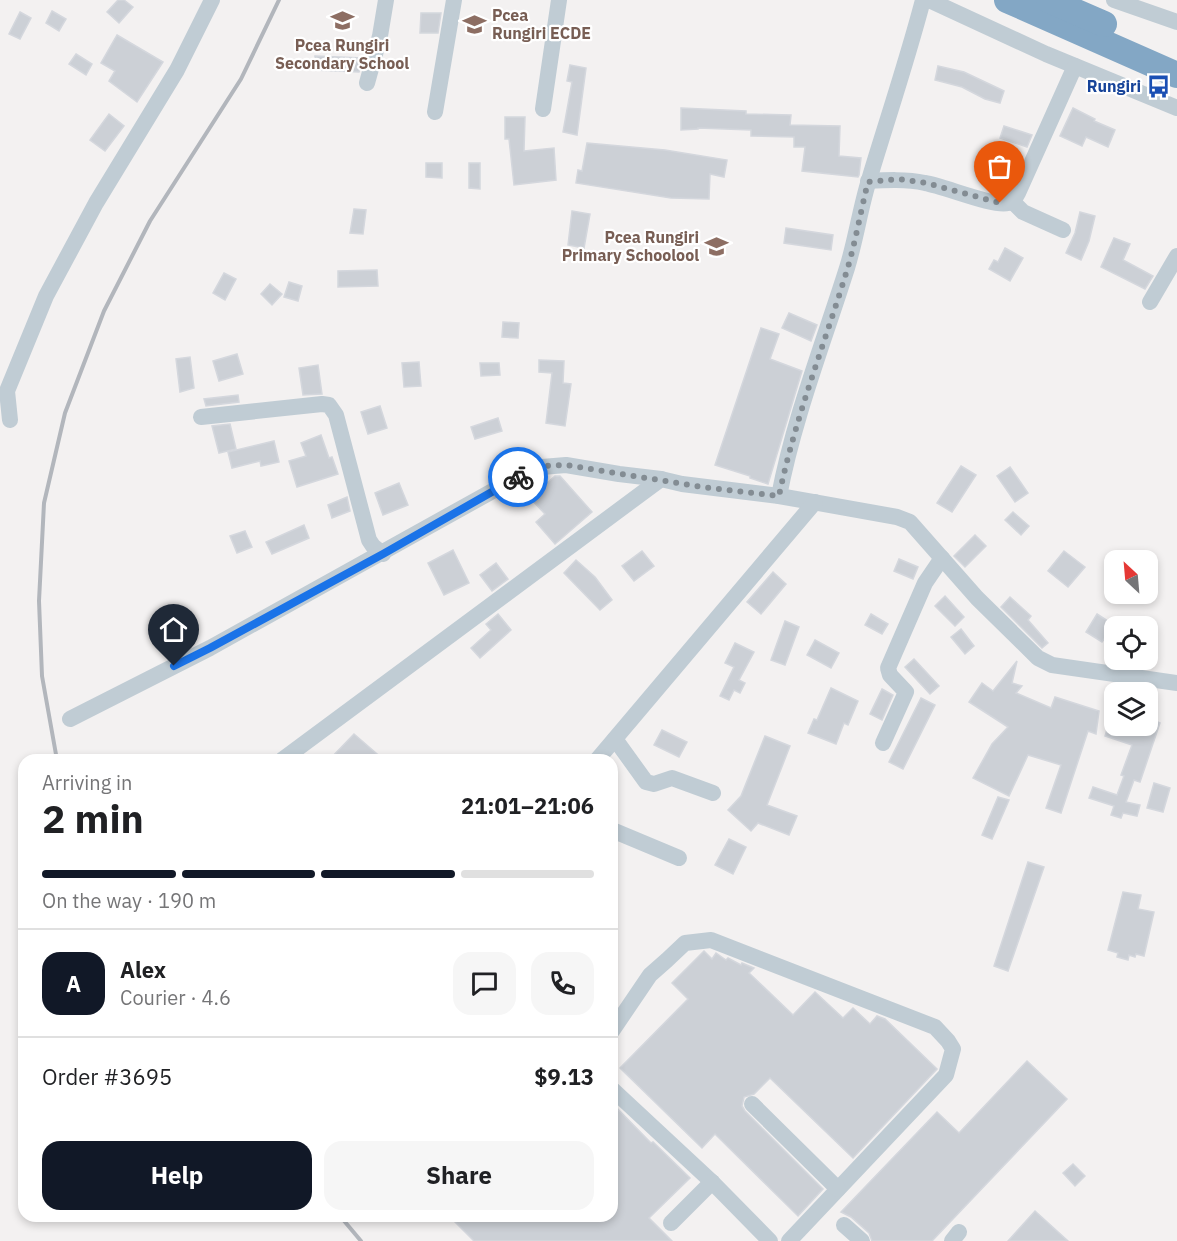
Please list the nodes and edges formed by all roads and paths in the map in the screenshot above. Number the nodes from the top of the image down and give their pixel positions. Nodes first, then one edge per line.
1 (212, 0) edge
2 (386, 0) edge
3 (454, 0) edge
4 (559, 0) edge
5 (923, 0) edge
6 (929, 0) edge
7 (1007, 0) edge
8 (1049, 0) edge
9 (1113, 0) edge
10 (1177, 22) edge
11 (1177, 57) edge
12 (1075, 66) junction
13 (1177, 75) edge
14 (367, 83) dead end
15 (1177, 108) edge
16 (543, 109) dead end
17 (435, 112) dead end
18 (868, 182) junction
19 (1012, 201) junction
20 (1063, 230) dead end
21 (1177, 256) edge
22 (1150, 302) dead end
23 (4, 392) edge
24 (201, 417) dead end
25 (10, 420) dead end
26 (661, 479) junction
27 (779, 496) junction
28 (814, 502) junction
29 (383, 554) junction
30 (942, 558) junction
31 (1177, 683) edge
32 (70, 719) dead end
33 (615, 739) junction
34 (883, 743) dead end
35 (290, 754) edge
36 (602, 754) edge
37 (713, 793) dead end
38 (618, 833) edge
39 (679, 858) dead end
40 (618, 1022) edge
41 (618, 1095) edge
42 (752, 1104) dead end
43 (712, 1182) junction
44 (838, 1189) junction
45 (671, 1223) dead end
46 (844, 1225) dead end
47 (770, 1241) edge
48 (789, 1241) edge
49 (862, 1241) edge

1 - 23 street
2 - 14 street
3 - 17 street
4 - 16 street
5 - 18 street
6 - 12 street
7 - 13 highway
8 - 11 highway
9 - 10 street
12 - 15 street
12 - 19 street
18 - 19 street
18 - 27 street
19 - 20 street
21 - 22 street
23 - 25 street
24 - 29 street
26 - 27 street
26 - 29 street
26 - 35 street
27 - 28 street
28 - 30 street
28 - 33 street
29 - 32 street
30 - 31 street
30 - 34 street
33 - 36 street
33 - 37 street
38 - 39 street
40 - 44 street
41 - 43 street
42 - 44 street
43 - 45 street
43 - 47 street
44 - 48 street
46 - 49 street

